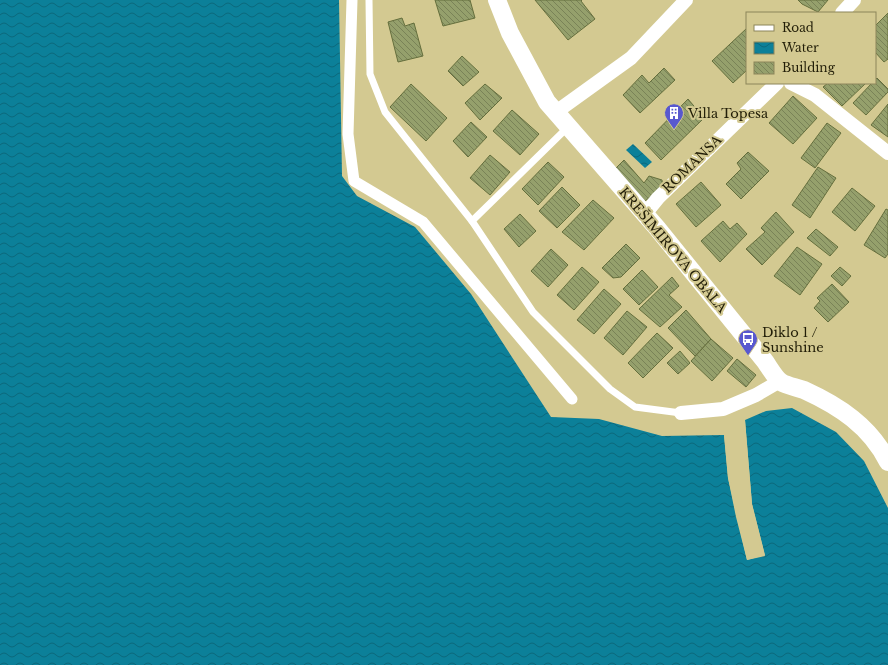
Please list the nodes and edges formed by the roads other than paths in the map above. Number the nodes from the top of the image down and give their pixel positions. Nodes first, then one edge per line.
1 (352, 0) edge
2 (369, 0) edge
3 (497, 0) edge
4 (686, 0) edge
5 (854, 0) edge
6 (843, 12) edge
7 (776, 84) edge
8 (793, 84) edge
9 (556, 112) junction
10 (568, 126) junction
11 (888, 154) edge
12 (645, 214) junction
13 (472, 221) junction
14 (780, 381) junction
15 (572, 399) dead end
16 (681, 413) joint
17 (888, 462) edge

1 - 15 street
2 - 13 lane
3 - 9 street, KREŠIMIROVA OBALA
4 - 9 street
5 - 6 street
7 - 12 street, ROMANSA
8 - 11 street
9 - 10 street, KREŠIMIROVA OBALA
10 - 12 street, KREŠIMIROVA OBALA
10 - 13 lane
12 - 14 street, KREŠIMIROVA OBALA
13 - 16 lane
14 - 16 street
14 - 17 street

